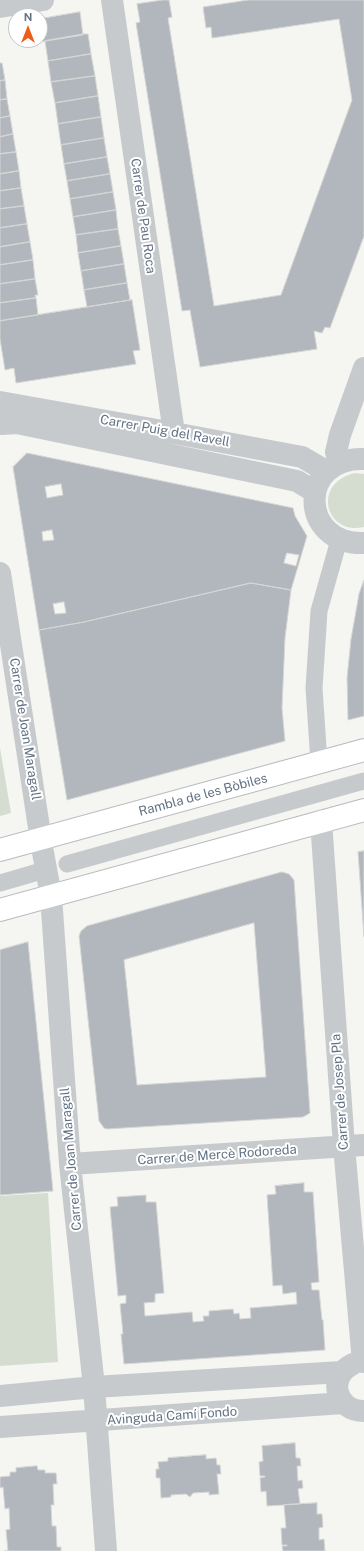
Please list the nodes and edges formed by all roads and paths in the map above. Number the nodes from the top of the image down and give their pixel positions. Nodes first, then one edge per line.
1 (42, 0) edge
2 (112, 0) edge
3 (0, 7) edge
4 (364, 368) edge
5 (0, 402) edge
6 (1, 420) edge
7 (174, 433) junction
8 (364, 459) edge
9 (332, 467) junction
10 (315, 492) junction
11 (339, 540) junction
12 (364, 543) edge
13 (0, 573) edge
14 (364, 750) edge
15 (319, 763) junction
16 (364, 781) edge
17 (364, 810) edge
18 (321, 821) junction
19 (41, 839) junction
20 (0, 850) edge
21 (67, 864) dead end
22 (38, 872) dead end
23 (0, 883) edge
24 (51, 896) junction
25 (0, 910) edge
26 (354, 1145) edge
27 (70, 1164) junction
28 (364, 1362) edge
29 (342, 1372) junction
30 (94, 1387) junction
31 (0, 1396) edge
32 (343, 1403) junction
33 (364, 1411) edge
34 (96, 1421) junction
35 (0, 1427) edge
36 (106, 1551) edge

1 - 3 street
2 - 7 street, Carrer de Pau Roca
4 - 9 street
5 - 7 street, Carrer Puig del Ravell
6 - 10 street, Carrer Puig del Ravell
7 - 9 street, Carrer Puig del Ravell
8 - 9 street
9 - 10 street
10 - 11 street
11 - 12 street
11 - 15 street
13 - 19 street, Carrer de Joan Maragall
14 - 15 main road, Rambla de les Bòbiles
15 - 19 main road, Rambla de les Bòbiles
16 - 21 street
17 - 18 main road
18 - 24 main road
18 - 26 street, Carrer de Josep Pla
19 - 20 main road, Rambla de les Bòbiles
19 - 24 street
22 - 23 street
24 - 25 main road
24 - 27 street, Carrer de Joan Maragall
26 - 27 street, Carrer de Mercè Rodoreda
26 - 28 street, Carrer de Josep Pla
27 - 30 street, Carrer de Joan Maragall
28 - 29 street
29 - 30 street
29 - 32 street
30 - 31 street
30 - 34 street, Carrer de Joan Maragall
32 - 33 street
32 - 34 street, Avinguda Camí Fondo
34 - 35 street, Avinguda Camí Fondo
34 - 36 street, Carrer de Joan Maragall

